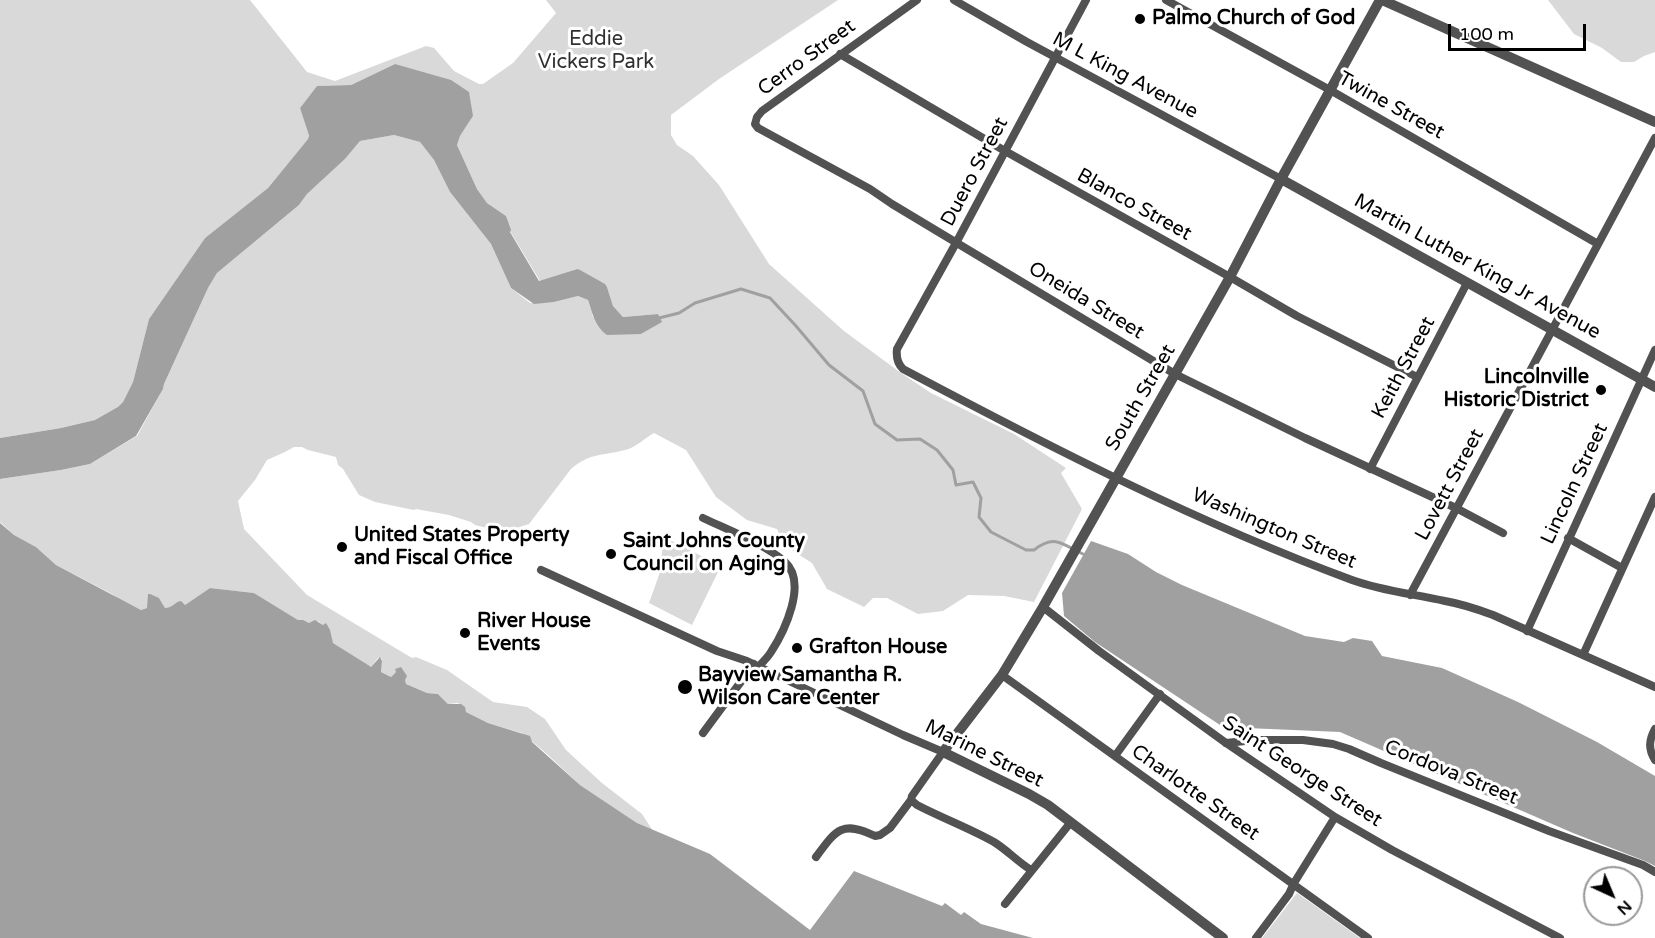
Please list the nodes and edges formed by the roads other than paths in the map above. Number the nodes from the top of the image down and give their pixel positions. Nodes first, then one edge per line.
1 (917, 0) edge
2 (954, 0) edge
3 (1086, 0) edge
4 (1166, 0) edge
5 (1381, 0) edge
6 (840, 54) junction
7 (1056, 57) junction
8 (1330, 90) junction
9 (1655, 122) edge
10 (758, 128) joint
11 (1655, 138) edge
12 (1005, 151) junction
13 (1281, 179) junction
14 (956, 243) junction
15 (1598, 244) junction
16 (1230, 277) junction
17 (1467, 283) junction
18 (1552, 329) junction
19 (1655, 350) edge
20 (897, 360) joint
21 (1175, 374) junction
22 (1417, 377) junction
23 (1641, 380) junction
24 (1655, 387) edge
25 (1370, 469) junction
26 (1116, 477) junction
27 (1655, 497) edge
28 (1456, 508) junction
29 (703, 518) dead end
30 (1503, 533) dead end
31 (1568, 538) junction
32 (1622, 568) junction
33 (540, 570) dead end
34 (1410, 595) junction
35 (1042, 607) junction
36 (1527, 631) junction
37 (1583, 655) junction
38 (756, 665) junction
39 (1002, 675) junction
40 (1655, 687) edge
41 (1160, 694) junction
42 (1655, 729) edge
43 (703, 733) dead end
44 (1226, 742) junction
45 (943, 752) junction
46 (1115, 756) junction
47 (1655, 760) edge
48 (911, 800) junction
49 (1335, 817) junction
50 (1071, 822) junction
51 (816, 857) dead end
52 (1031, 870) junction
53 (1655, 872) edge
54 (1294, 883) junction
55 (1005, 904) dead end
56 (1223, 938) edge
57 (1256, 938) edge
58 (1368, 938) edge
59 (1560, 938) edge

1 - 6 street, Cerro Street
2 - 7 street, M L King Avenue
3 - 7 street, Duero Street
4 - 8 street, Twine Street
5 - 8 street, South Street
5 - 9 street
6 - 10 street, Cerro Street
6 - 12 street, Blanco Street
7 - 12 street, Duero Street
7 - 13 street, M L King Avenue
8 - 13 street, South Street
8 - 15 street, Twine Street
10 - 14 street, Oneida Street
11 - 15 street, Lovett Street
12 - 14 street, Duero Street
12 - 16 street, Blanco Street
13 - 16 street, South Street
13 - 17 street, Martin Luther King Jr Avenue
14 - 20 street, Duero Street
14 - 21 street, Oneida Street
15 - 18 street, Lovett Street
16 - 21 street, South Street
16 - 22 street, Blanco Street
17 - 18 street, Martin Luther King Jr Avenue
17 - 22 street, Keith Street
18 - 23 street, Martin Luther King Jr Avenue
18 - 28 street, Lovett Street
19 - 23 street, Lincoln Street
20 - 26 street, Washington Street
21 - 25 street, Oneida Street
21 - 26 street, South Street
22 - 25 street, Keith Street
23 - 24 street, Martin Luther King Jr Avenue
23 - 31 street, Lincoln Street
25 - 28 street, Oneida Street
26 - 34 street, Washington Street
26 - 35 street, South Street
27 - 32 street
28 - 30 street, Oneida Street
28 - 34 street, Lovett Street
29 - 38 street
31 - 32 street
31 - 36 street, Lincoln Street
32 - 37 street
33 - 38 street, Marine Street
34 - 36 street, Washington Street
35 - 39 street, South Street
35 - 41 street, Saint George Street
36 - 37 street, Washington Street
37 - 40 street, Washington Street
38 - 43 street
38 - 45 street, Marine Street
39 - 45 street, South Street
39 - 46 street, Charlotte Street
41 - 44 street, Saint George Street
41 - 46 street
42 - 47 street
44 - 49 street, Saint George Street
44 - 53 street, Cordova Street
45 - 48 street, South Street
45 - 50 street, Marine Street
46 - 54 street, Charlotte Street
48 - 51 street, South Street
48 - 52 street
49 - 54 street
49 - 59 street, Saint George Street
50 - 52 street
50 - 56 street, Marine Street
52 - 55 street
54 - 57 street
54 - 58 street, Charlotte Street

